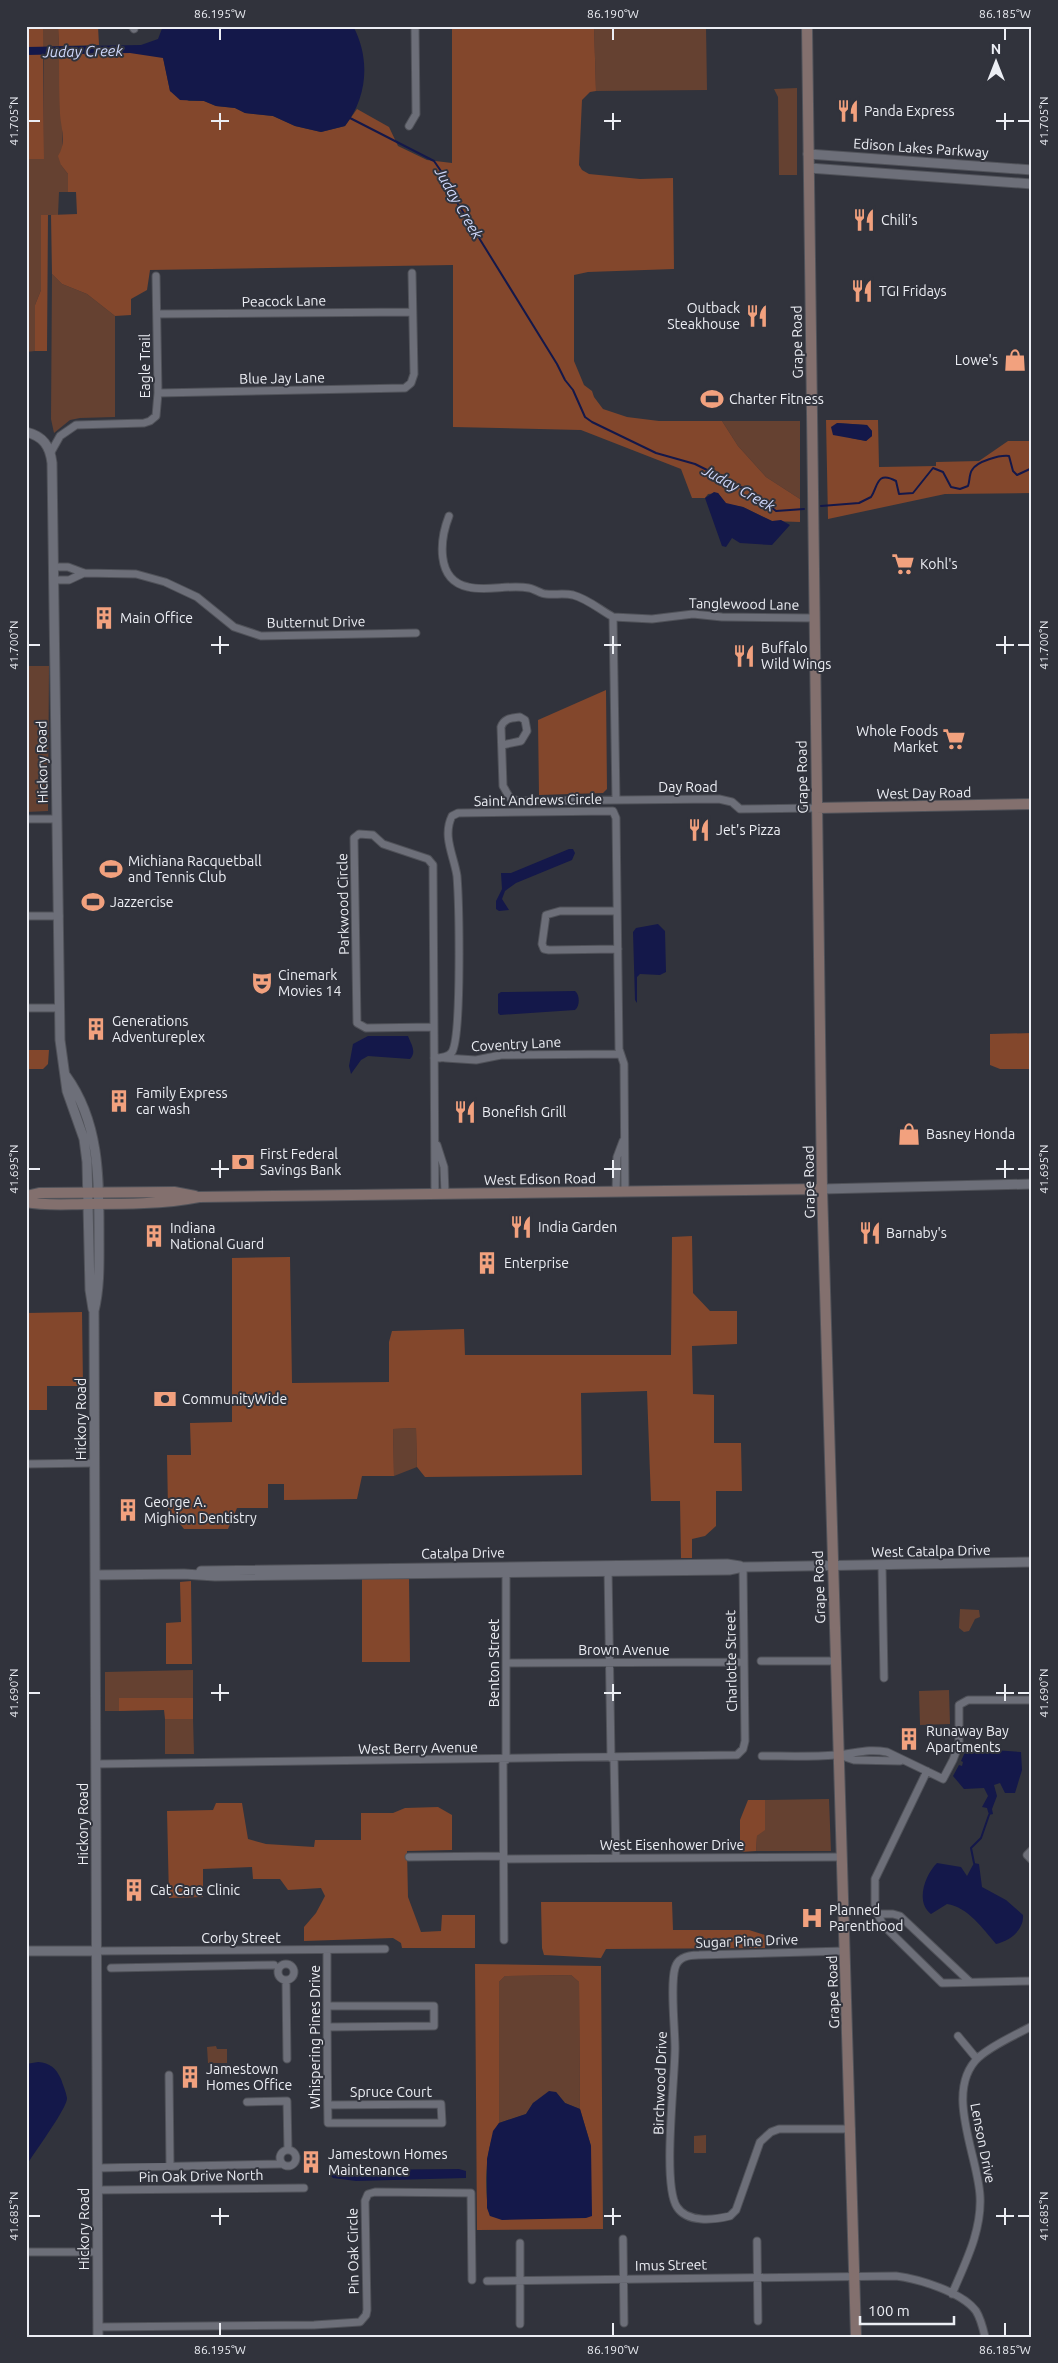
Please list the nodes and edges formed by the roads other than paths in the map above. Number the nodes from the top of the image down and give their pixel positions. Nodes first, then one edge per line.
1 (415, 26) edge
2 (807, 26) edge
3 (409, 126) dead end
4 (808, 154) junction
5 (809, 168) junction
6 (1032, 170) edge
7 (1032, 184) edge
8 (412, 273) dead end
9 (156, 276) dead end
10 (412, 312) junction
11 (157, 314) junction
12 (158, 393) junction
13 (26, 432) edge
14 (49, 450) junction
15 (449, 516) dead end
16 (54, 567) junction
17 (84, 573) junction
18 (54, 580) junction
19 (614, 617) junction
20 (814, 618) junction
21 (416, 633) dead end
22 (502, 745) junction
23 (616, 800) junction
24 (1032, 804) edge
25 (816, 808) junction
26 (26, 819) edge
27 (57, 819) junction
28 (617, 910) junction
29 (26, 916) edge
30 (59, 916) junction
31 (618, 949) junction
32 (26, 1008) edge
33 (59, 1008) junction
34 (434, 1027) junction
35 (619, 1054) junction
36 (444, 1057) junction
37 (434, 1058) junction
38 (1032, 1184) edge
39 (822, 1189) junction
40 (620, 1191) junction
41 (93, 1192) junction
42 (440, 1194) junction
43 (26, 1196) edge
44 (199, 1197) junction
45 (26, 1202) edge
46 (93, 1204) junction
47 (95, 1463) junction
48 (26, 1464) edge
49 (1032, 1562) edge
50 (832, 1566) junction
51 (882, 1566) junction
52 (743, 1567) junction
53 (608, 1568) junction
54 (506, 1569) junction
55 (95, 1575) junction
56 (760, 1661) dead end
57 (835, 1661) junction
58 (742, 1662) junction
59 (506, 1663) junction
60 (610, 1663) junction
61 (884, 1678) dead end
62 (1032, 1700) edge
63 (740, 1753) joint
64 (838, 1755) junction
65 (762, 1756) dead end
66 (612, 1758) junction
67 (504, 1760) junction
68 (96, 1764) junction
69 (927, 1771) junction
70 (1032, 1850) edge
71 (409, 1857) dead end
72 (504, 1857) junction
73 (842, 1857) junction
74 (616, 1858) junction
75 (1032, 1860) edge
76 (877, 1914) junction
77 (504, 1940) dead end
78 (385, 1949) dead end
79 (274, 1950) junction
80 (327, 1950) junction
81 (97, 1951) junction
82 (845, 1951) junction
83 (26, 1952) edge
84 (680, 1959) joint
85 (277, 1966) junction
86 (111, 1968) dead end
87 (286, 1980) junction
88 (1032, 1981) edge
89 (970, 1982) junction
90 (327, 2006) junction
91 (1032, 2026) edge
92 (327, 2027) junction
93 (958, 2036) dead end
94 (287, 2059) dead end
95 (977, 2059) junction
96 (169, 2075) dead end
97 (247, 2102) dead end
98 (328, 2105) junction
99 (328, 2123) joint
100 (851, 2129) junction
101 (288, 2150) junction
102 (281, 2164) junction
103 (170, 2166) junction
104 (98, 2168) junction
105 (304, 2188) dead end
106 (98, 2190) junction
107 (624, 2238) dead end
108 (757, 2241) dead end
109 (520, 2243) dead end
110 (26, 2252) edge
111 (98, 2252) junction
112 (758, 2276) junction
113 (855, 2276) junction
114 (623, 2278) junction
115 (472, 2280) dead end
116 (487, 2281) dead end
117 (520, 2281) junction
118 (952, 2294) junction
119 (758, 2321) dead end
120 (520, 2324) dead end
121 (624, 2324) dead end
122 (98, 2332) edge
123 (856, 2337) edge
124 (985, 2337) edge

1 - 3 street
2 - 4 main road, Grape Road
4 - 5 main road, Grape Road
4 - 6 street, Edison Lakes Parkway
5 - 7 street, Edison Lakes Parkway
5 - 20 main road, Grape Road
8 - 10 street
9 - 11 street, Eagle Trail
10 - 11 street, Peacock Lane
10 - 12 street, Blue Jay Lane
11 - 12 street, Eagle Trail
12 - 14 street, Eagle Trail
13 - 14 street
14 - 16 street, Hickory Road
15 - 19 street, Tanglewood Lane
16 - 17 street, Butternut Drive
16 - 18 street, Hickory Road
17 - 18 street, Butternut Drive
17 - 21 street, Butternut Drive
18 - 27 street, Hickory Road
19 - 20 street, Tanglewood Lane
19 - 23 street
20 - 25 main road, Grape Road
22 - 22 street
22 - 23 street, Day Road
23 - 25 street, Day Road
24 - 25 main road, West Day Road
25 - 39 main road, Grape Road
26 - 27 street
27 - 30 street, Hickory Road
28 - 31 street, Saint Andrews Circle
28 - 31 street
28 - 36 street, Saint Andrews Circle
29 - 30 street
30 - 33 street, Hickory Road
31 - 35 street, Saint Andrews Circle
32 - 33 street
33 - 41 street, Hickory Road
34 - 34 street, Parkwood Circle
34 - 37 street, Parkwood Circle
35 - 36 street, Coventry Lane
35 - 40 street, Saint Andrews Circle
36 - 37 street
37 - 42 street, Parkwood Circle
38 - 39 street, West Edison Road
39 - 40 main road, West Edison Road
39 - 50 main road, Grape Road
40 - 42 main road, West Edison Road
41 - 43 main road, West Edison Road
41 - 44 main road, West Edison Road
41 - 46 street, Hickory Road
42 - 44 main road, West Edison Road
44 - 46 main road, West Edison Road
45 - 46 main road, West Edison Road
46 - 47 street, Hickory Road
47 - 48 street
47 - 55 street, Hickory Road
49 - 51 street, West Catalpa Drive
50 - 51 street, West Catalpa Drive
50 - 52 street, Catalpa Drive
50 - 57 main road, Grape Road
51 - 61 street
52 - 53 street, Catalpa Drive
52 - 58 street, Charlotte Street
53 - 54 street, Catalpa Drive
53 - 60 street
54 - 55 street, Catalpa Drive
54 - 59 street, Benton Street
55 - 68 street, Hickory Road
56 - 57 street
57 - 64 main road, Grape Road
58 - 60 street, Brown Avenue
58 - 63 street, Charlotte Street
59 - 60 street, Brown Avenue
59 - 67 street, Benton Street
60 - 66 street
62 - 69 street
63 - 66 street, West Berry Avenue
64 - 65 street
64 - 69 street
64 - 73 main road, Grape Road
66 - 67 street, West Berry Avenue
66 - 74 street
67 - 68 street, West Berry Avenue
67 - 72 street, Benton Street
68 - 81 street, Hickory Road
69 - 76 street
70 - 75 street
71 - 72 street, West Eisenhower Drive
72 - 74 street, West Eisenhower Drive
72 - 77 street, Benton Street
73 - 74 street, West Eisenhower Drive
73 - 82 main road, Grape Road
76 - 89 street
76 - 89 street
78 - 80 street, Corby Street
79 - 80 street, Corby Street
79 - 81 street, Corby Street
79 - 85 street
80 - 90 street, Whispering Pines Drive
81 - 83 street
81 - 104 street, Hickory Road
82 - 84 street, Sugar Pine Drive
82 - 100 main road, Grape Road
84 - 100 street, Birchwood Drive
85 - 86 street
85 - 87 street
85 - 87 street
87 - 94 street
88 - 89 street
90 - 92 street, Whispering Pines Drive
90 - 92 street
91 - 95 street, Lenson Drive
92 - 98 street, Whispering Pines Drive
93 - 95 street
95 - 118 street, Lenson Drive
96 - 103 street
97 - 101 street
98 - 99 street, Whispering Pines Drive
98 - 99 street, Spruce Court
100 - 113 main road, Grape Road
101 - 102 street
101 - 102 street
102 - 103 street
103 - 104 street
104 - 106 street, Hickory Road
105 - 106 street, Pin Oak Drive North
106 - 111 street, Hickory Road
107 - 114 street
108 - 112 street
109 - 117 street
110 - 111 street
111 - 122 street, Hickory Road
112 - 113 street, Imus Street
112 - 114 street, Imus Street
112 - 119 street
113 - 118 street, Imus Street
113 - 123 main road, Grape Road
114 - 117 street, Imus Street
114 - 121 street
115 - 122 street, Pin Oak Circle
116 - 117 street, Imus Street
117 - 120 street
118 - 124 street, Imus Street

